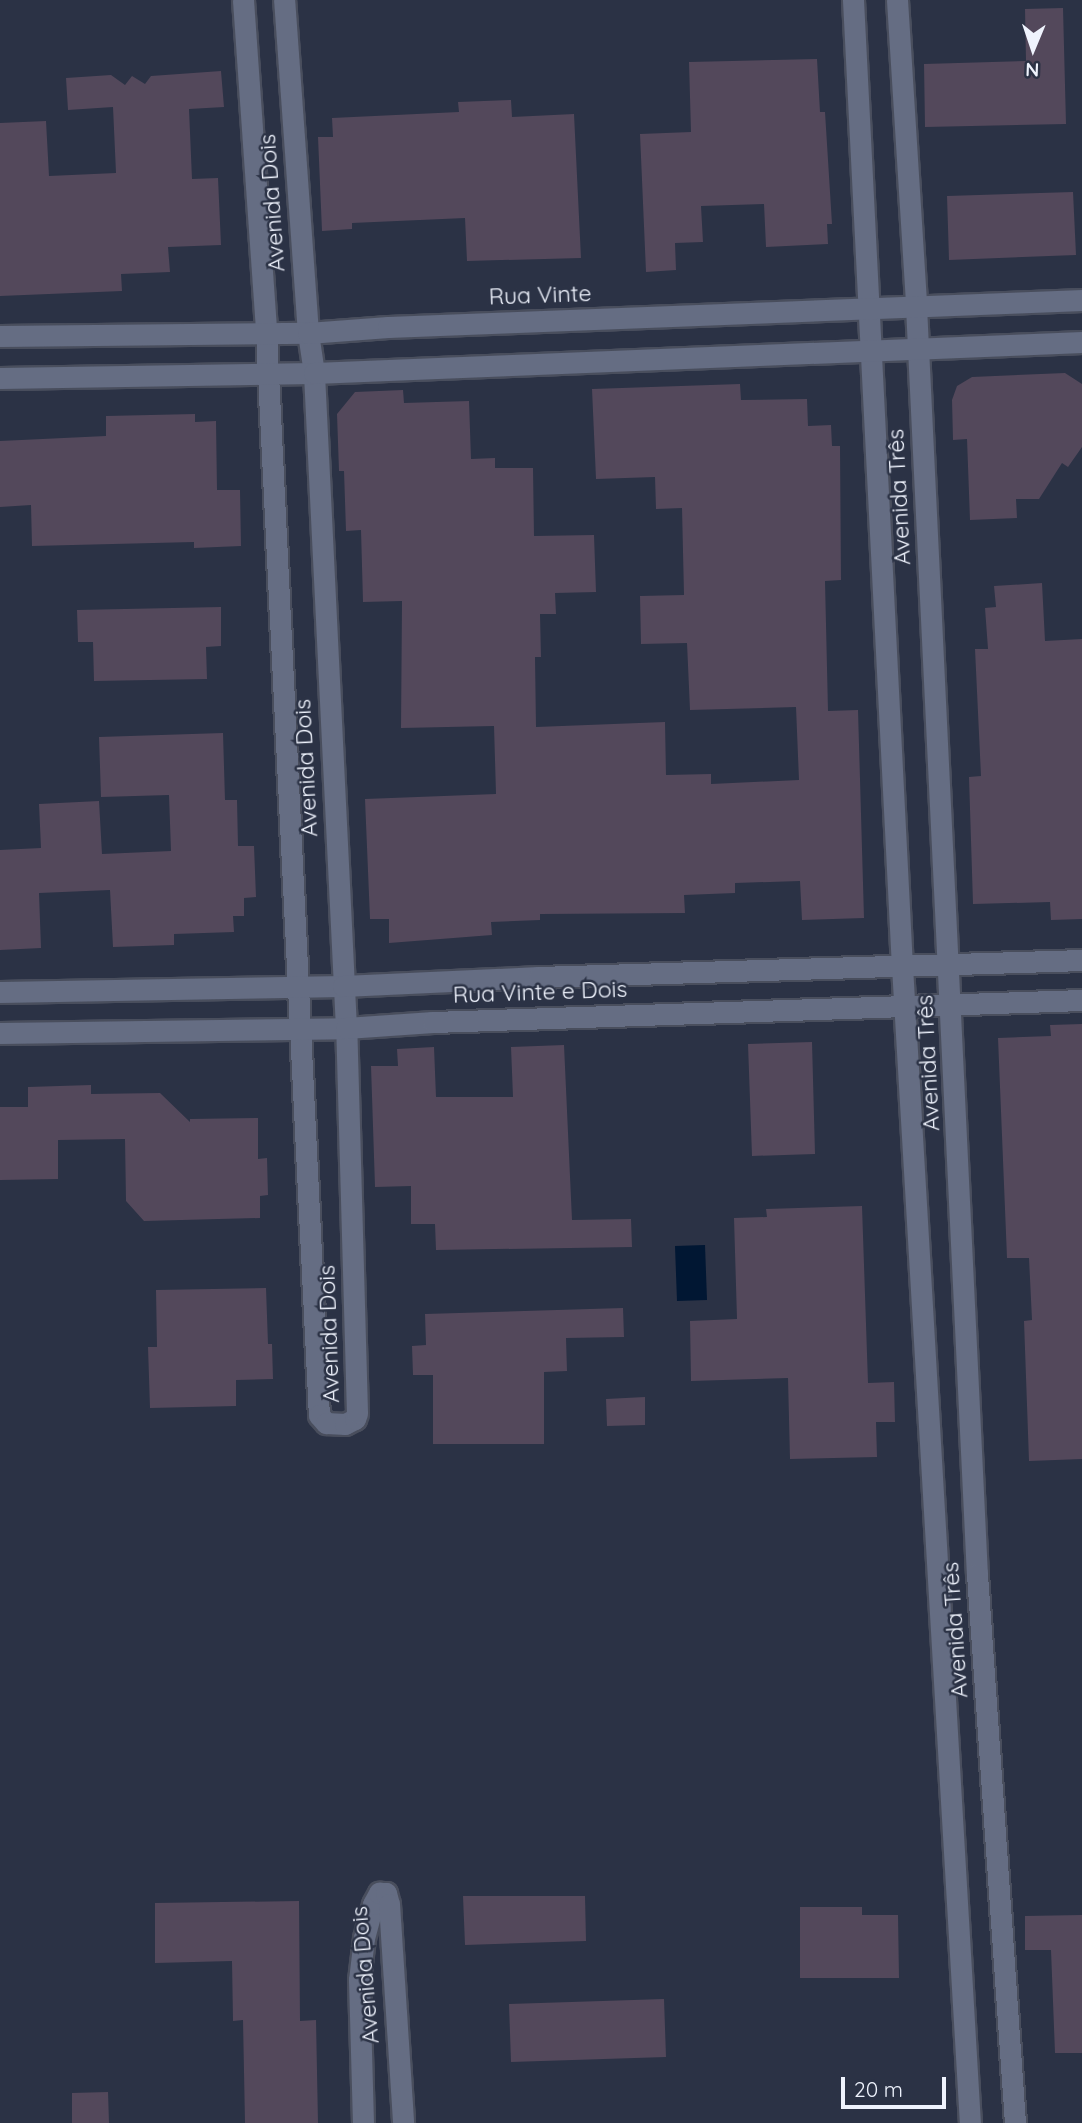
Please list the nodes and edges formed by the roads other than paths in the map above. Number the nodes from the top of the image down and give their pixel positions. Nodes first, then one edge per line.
1 (243, 0) edge
2 (284, 0) edge
3 (853, 0) edge
4 (897, 0) edge
5 (1082, 300) edge
6 (916, 306) junction
7 (871, 308) junction
8 (308, 333) junction
9 (266, 334) junction
10 (0, 336) edge
11 (1082, 342) edge
12 (918, 349) junction
13 (872, 350) junction
14 (314, 373) junction
15 (268, 374) junction
16 (0, 378) edge
17 (1082, 960) edge
18 (948, 964) junction
19 (902, 966) junction
20 (343, 986) junction
21 (300, 987) junction
22 (0, 992) edge
23 (1082, 1000) edge
24 (951, 1005) junction
25 (907, 1006) junction
26 (346, 1028) junction
27 (302, 1029) junction
28 (0, 1033) edge
29 (363, 2123) edge
30 (403, 2123) edge
31 (970, 2123) edge
32 (1015, 2123) edge

1 - 9 street, Avenida Dois
2 - 8 street, Avenida Dois
3 - 7 street, Avenida Três
4 - 6 street, Avenida Três
5 - 6 street, Rua Vinte
6 - 7 street, Rua Vinte
6 - 12 street, Avenida Três
7 - 8 street, Rua Vinte
7 - 13 street, Avenida Três
8 - 9 street, Rua Vinte
8 - 14 street, Avenida Dois
9 - 10 street, Rua Vinte
9 - 15 street, Avenida Dois
11 - 12 street
12 - 13 street
12 - 18 street, Avenida Três
13 - 14 street
13 - 19 street, Avenida Três
14 - 15 street
14 - 20 street, Avenida Dois
15 - 16 street
15 - 21 street, Avenida Dois
17 - 18 street, Rua Vinte e Dois
18 - 19 street, Rua Vinte e Dois
18 - 24 street, Avenida Três
19 - 20 street, Rua Vinte e Dois
19 - 25 street, Avenida Três
20 - 21 street, Rua Vinte e Dois
20 - 26 street, Avenida Dois
21 - 22 street, Rua Vinte e Dois
21 - 27 street, Avenida Dois
23 - 24 street, Rua Vinte e Dois
24 - 25 street, Rua Vinte e Dois
24 - 32 street, Avenida Três
25 - 26 street, Rua Vinte e Dois
25 - 31 street, Avenida Três
26 - 27 street, Rua Vinte e Dois
26 - 27 street, Avenida Dois
27 - 28 street, Rua Vinte e Dois
29 - 30 street, Avenida Dois

